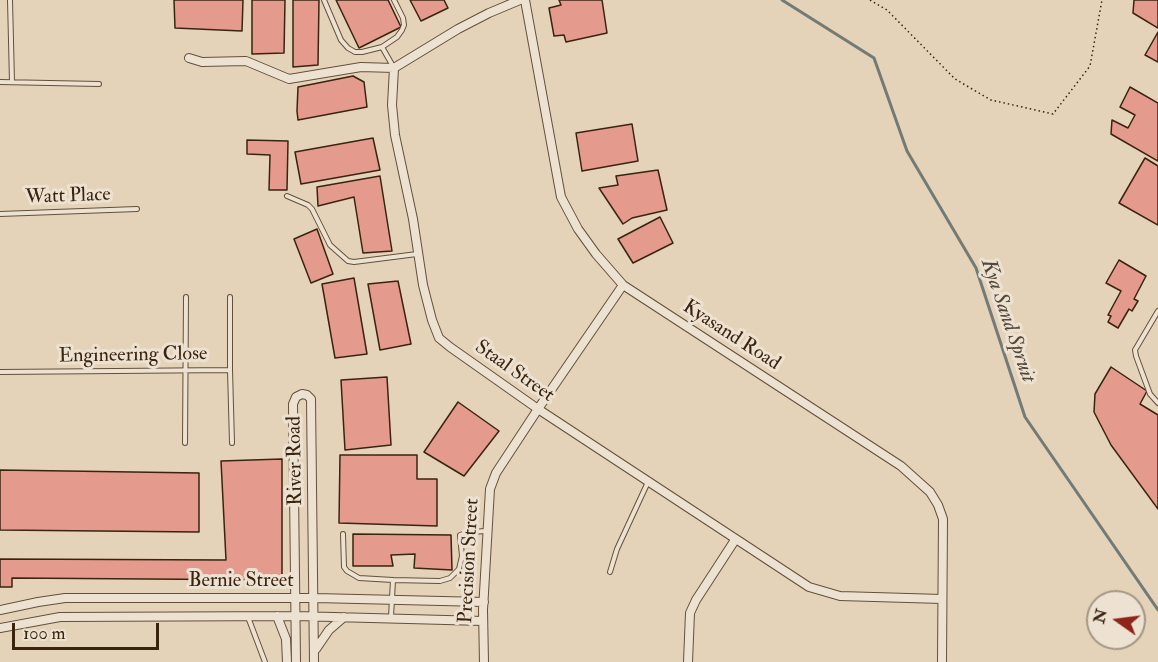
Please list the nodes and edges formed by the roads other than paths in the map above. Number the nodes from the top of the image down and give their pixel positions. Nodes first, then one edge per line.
1 (10, 0) edge
2 (324, 0) edge
3 (394, 0) edge
4 (520, 0) edge
5 (525, 0) edge
6 (382, 47) junction
7 (189, 58) dead end
8 (394, 68) junction
9 (0, 82) edge
10 (12, 82) junction
11 (99, 84) dead end
12 (287, 196) dead end
13 (138, 209) dead end
14 (0, 214) edge
15 (418, 253) junction
16 (623, 285) junction
17 (186, 297) dead end
18 (230, 297) dead end
19 (1158, 311) edge
20 (230, 370) junction
21 (184, 371) junction
22 (0, 372) edge
23 (1158, 403) edge
24 (538, 409) junction
25 (185, 443) dead end
26 (232, 443) dead end
27 (648, 482) junction
28 (487, 531) junction
29 (344, 534) dead end
30 (735, 540) junction
31 (610, 572) dead end
32 (393, 580) junction
33 (315, 597) junction
34 (296, 598) junction
35 (942, 599) junction
36 (392, 600) junction
37 (484, 602) junction
38 (0, 610) edge
39 (277, 616) junction
40 (296, 616) junction
41 (315, 616) junction
42 (248, 617) junction
43 (344, 617) junction
44 (391, 618) junction
45 (483, 621) junction
46 (0, 628) edge
47 (314, 651) junction
48 (265, 662) edge
49 (287, 662) edge
50 (296, 662) edge
51 (314, 662) edge
52 (484, 662) edge
53 (688, 662) edge
54 (942, 662) edge

1 - 10 lane
2 - 6 lane
3 - 6 lane
4 - 8 street
5 - 16 street, Kyasand Road
6 - 8 lane
7 - 8 street
8 - 15 street, Staal Street
9 - 10 lane
10 - 11 lane
12 - 15 lane
13 - 14 lane, Watt Place
15 - 24 street, Staal Street
16 - 24 street, Precision Street
16 - 35 street, Kyasand Road
17 - 21 lane
18 - 20 lane, Engineering Close
19 - 23 lane
20 - 21 lane, Engineering Close
20 - 26 lane
21 - 22 lane, Engineering Close
21 - 25 lane
24 - 27 street, Staal Street
24 - 28 street, Precision Street
27 - 30 street, Staal Street
27 - 31 lane
28 - 32 lane
28 - 37 street, Precision Street
29 - 32 lane
30 - 35 street, Staal Street
30 - 53 street
32 - 36 lane
33 - 34 street, Bernie Street
33 - 34 street, River Road
33 - 36 street, Bernie Street
33 - 41 street, River Road
34 - 38 street, Bernie Street
34 - 40 street, River Road
35 - 54 street, Kyasand Road
36 - 37 street, Bernie Street
36 - 44 lane
37 - 45 street, Precision Street
39 - 40 street, Bernie Street
39 - 42 street, Bernie Street
39 - 49 street
40 - 41 street, Bernie Street
40 - 50 street, River Road
41 - 43 street, Bernie Street
41 - 47 street, River Road
42 - 46 street, Bernie Street
42 - 48 lane
43 - 44 street, Bernie Street
43 - 47 street
44 - 45 street, Bernie Street
45 - 52 street, Precision Street
47 - 51 street, River Road

